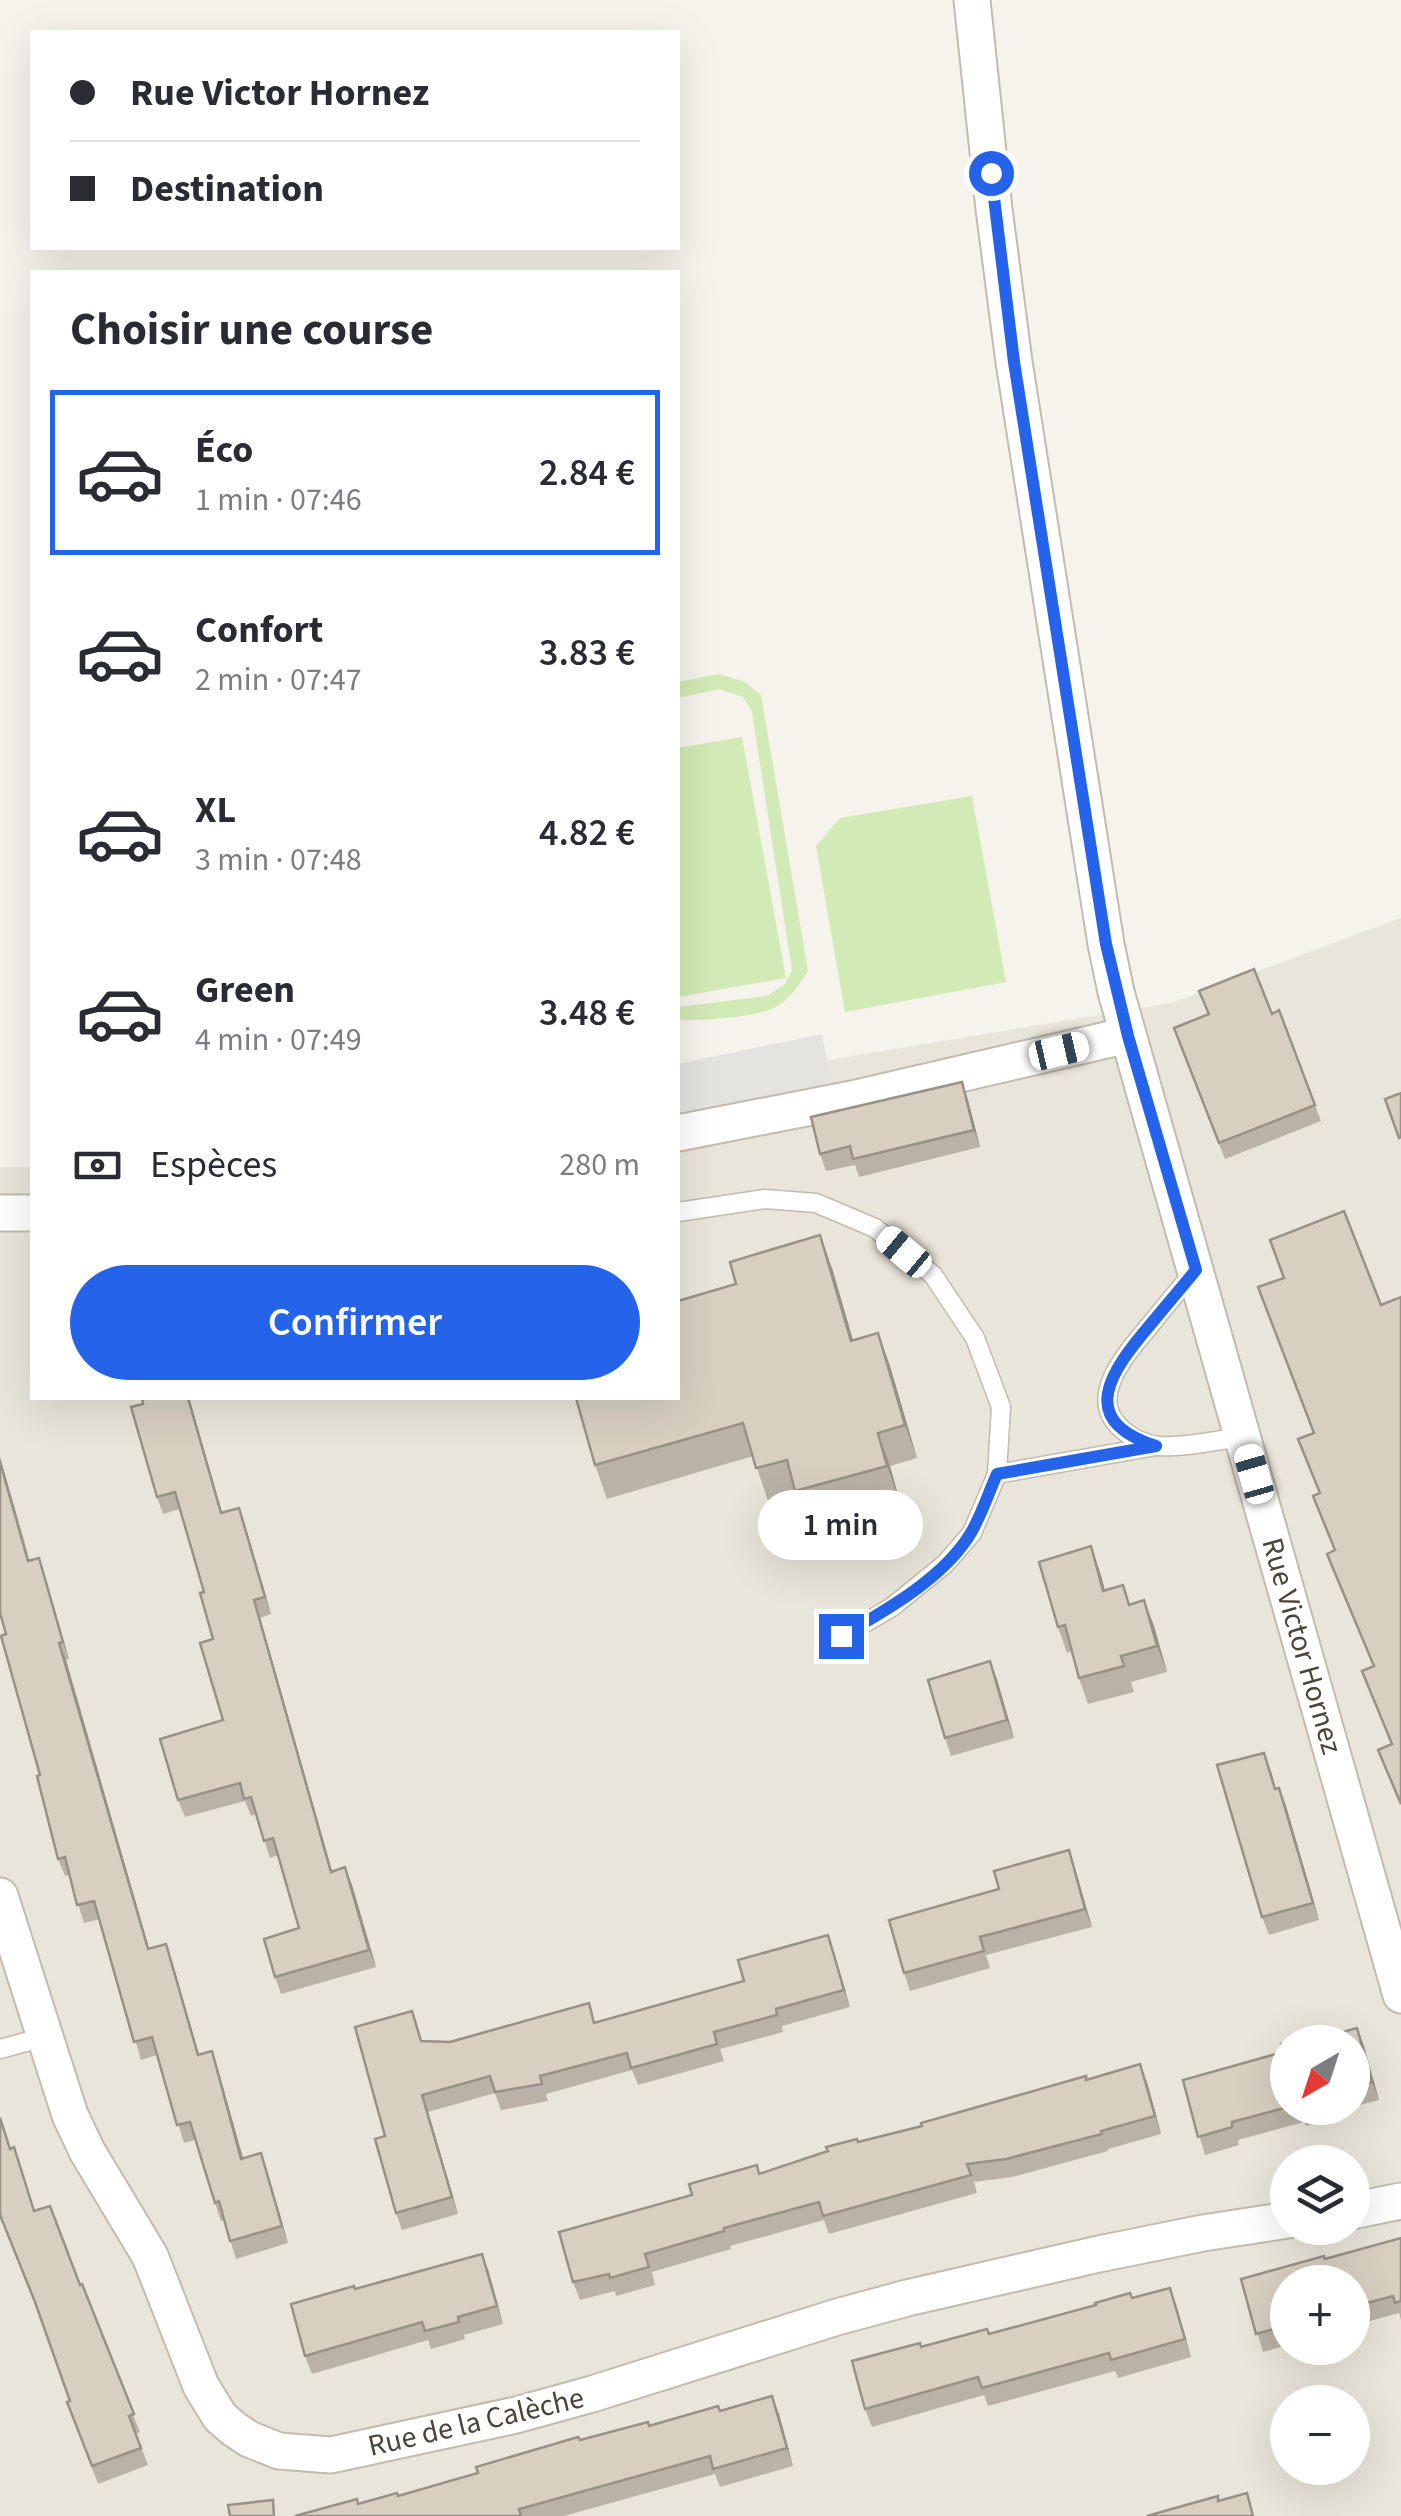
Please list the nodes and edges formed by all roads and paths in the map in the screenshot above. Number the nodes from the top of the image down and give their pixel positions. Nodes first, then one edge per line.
1 (972, 0) edge
2 (1128, 1036) junction
3 (680, 1133) edge
4 (30, 1212) edge
5 (680, 1212) edge
6 (0, 1213) edge
7 (1196, 1270) junction
8 (1243, 1437) junction
9 (1156, 1446) junction
10 (997, 1474) junction
11 (830, 1648) dead end
12 (0, 1896) edge
13 (1401, 1995) edge
14 (44, 2037) junction
15 (0, 2049) edge
16 (1401, 2201) edge
17 (1370, 2207) edge
18 (1270, 2223) edge

1 - 2 street, Rue Victor Hornez
2 - 3 street
2 - 7 street, Rue Victor Hornez
4 - 6 street
5 - 10 lane
7 - 8 street, Rue Victor Hornez
7 - 9 lane
8 - 9 lane
8 - 13 street, Rue Victor Hornez
9 - 10 lane
10 - 11 lane
12 - 14 street, Rue de la Calèche
14 - 15 lane
14 - 18 street, Rue de la Calèche
16 - 17 street

